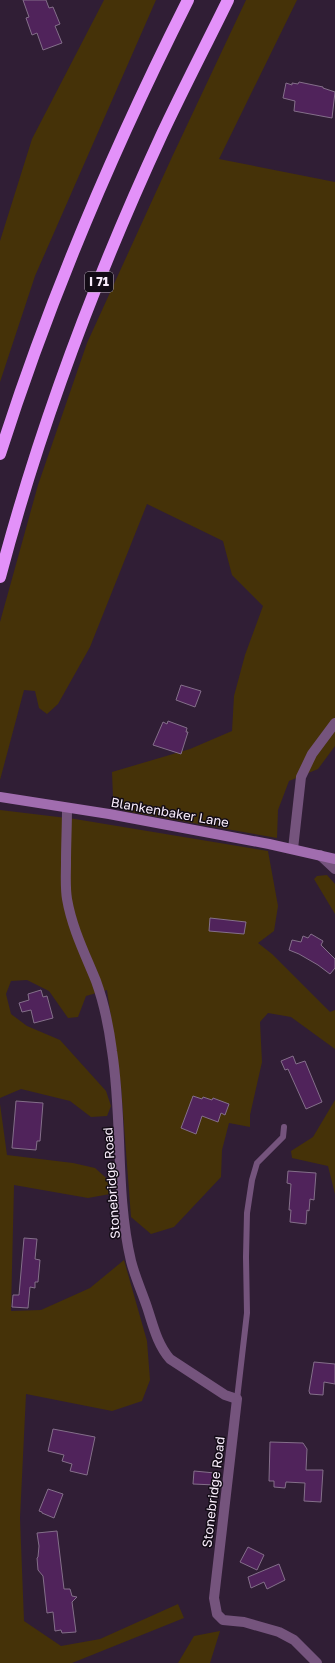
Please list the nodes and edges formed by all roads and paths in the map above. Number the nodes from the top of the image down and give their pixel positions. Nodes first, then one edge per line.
1 (188, 0) edge
2 (228, 0) edge
3 (0, 454) edge
4 (0, 577) edge
5 (335, 723) edge
6 (0, 797) edge
7 (67, 808) junction
8 (293, 849) junction
9 (320, 855) junction
10 (335, 859) edge
11 (335, 870) edge
12 (284, 1127) dead end
13 (237, 1398) junction
14 (317, 1663) edge

1 - 3 highway, I 71
2 - 4 highway, I 71
5 - 8 street
6 - 7 street, Blankenbaker Lane
7 - 8 street, Blankenbaker Lane
7 - 13 street, Stonebridge Road
8 - 9 street, Blankenbaker Lane
9 - 10 street, Blankenbaker Lane
9 - 11 street
12 - 13 lane
13 - 14 street, Stonebridge Road

